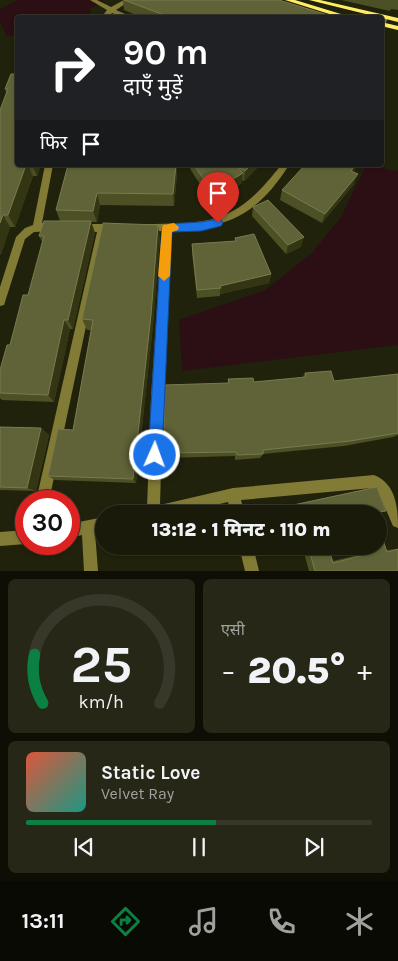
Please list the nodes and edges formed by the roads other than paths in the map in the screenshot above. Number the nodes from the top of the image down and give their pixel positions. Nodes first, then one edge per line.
1 (92, 0) edge
2 (128, 0) edge
3 (288, 0) edge
4 (312, 0) edge
5 (111, 10) junction
6 (107, 15) edge
7 (124, 15) edge
8 (340, 15) edge
9 (374, 15) edge
10 (386, 18) joint
11 (398, 20) edge
12 (384, 22) edge
13 (384, 25) edge
14 (398, 28) edge
15 (49, 167) edge
16 (283, 167) edge
17 (37, 227) junction
18 (102, 228) junction
19 (121, 228) edge
20 (139, 228) edge
21 (167, 228) junction
22 (0, 302) edge
23 (44, 490) edge
24 (233, 494) junction
25 (151, 505) edge
26 (186, 505) edge
27 (236, 505) edge
28 (398, 521) edge
29 (95, 526) edge
30 (88, 528) junction
31 (80, 529) edge
32 (15, 538) edge
33 (0, 539) edge
34 (248, 555) edge
35 (91, 571) edge
36 (252, 571) edge

1 - 5 street
2 - 5 street
3 - 8 main road
4 - 9 main road
5 - 6 street
5 - 7 street
10 - 11 main road
10 - 12 street
13 - 14 main road
15 - 17 street
16 - 21 street
17 - 18 street
17 - 22 street
18 - 19 street
18 - 23 street
20 - 21 street
21 - 25 street
24 - 26 street
24 - 27 street
24 - 28 street
29 - 30 street
30 - 31 street
30 - 35 street
32 - 33 street
34 - 36 street

